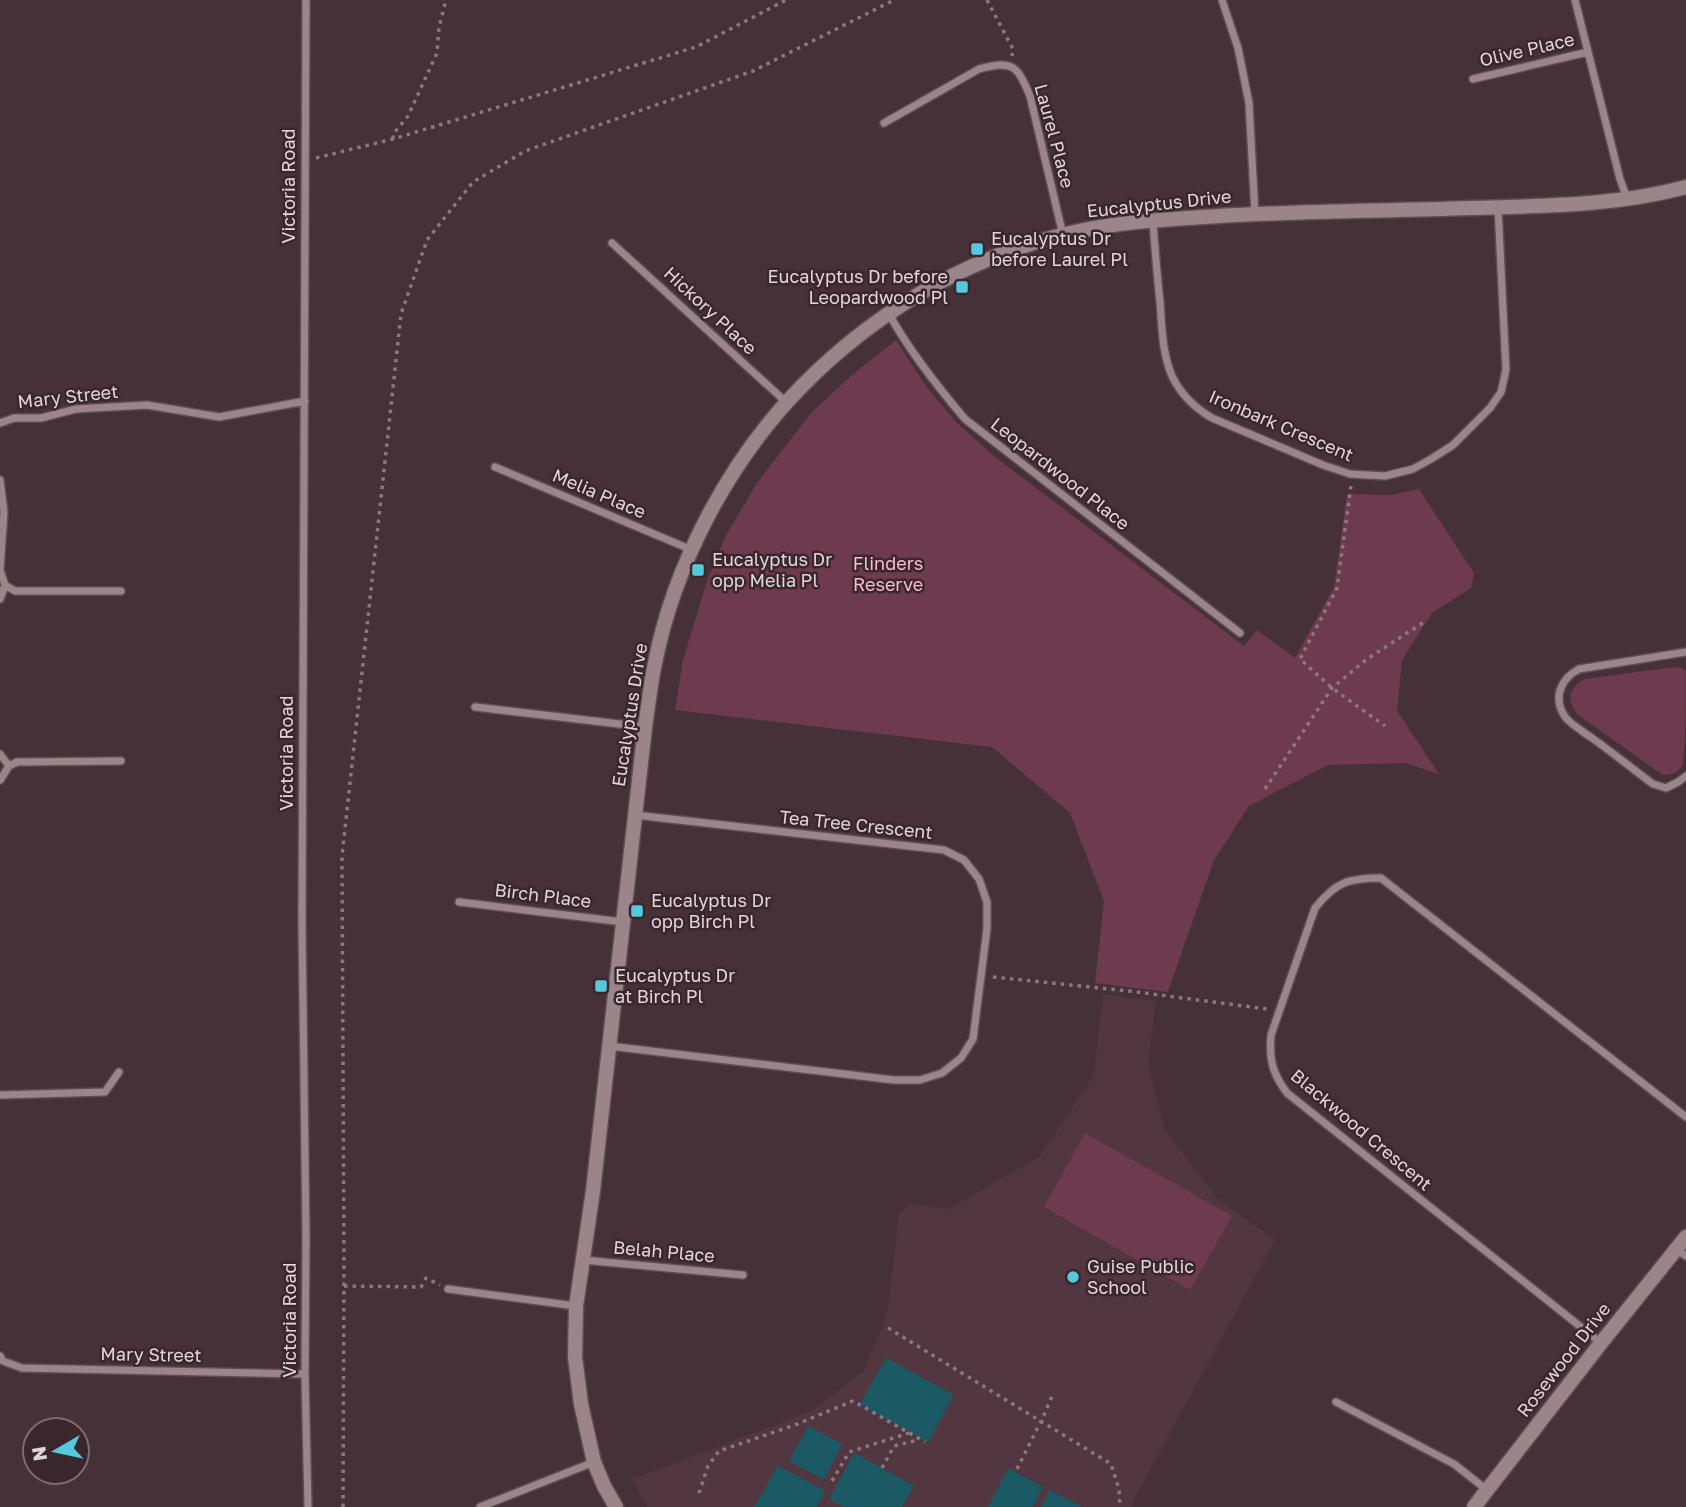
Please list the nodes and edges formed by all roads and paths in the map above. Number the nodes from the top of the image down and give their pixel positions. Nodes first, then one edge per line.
1 (306, 0) edge
2 (446, 0) edge
3 (786, 0) edge
4 (894, 0) edge
5 (987, 0) edge
6 (1222, 0) edge
7 (1575, 0) edge
8 (1588, 52) junction
9 (1011, 65) junction
10 (1474, 79) dead end
11 (884, 122) dead end
12 (393, 139) junction
13 (304, 161) junction
14 (1686, 187) edge
15 (1627, 198) junction
16 (1498, 207) junction
17 (1255, 214) junction
18 (1153, 222) junction
19 (1063, 234) junction
20 (612, 243) dead end
21 (889, 313) junction
22 (305, 401) junction
23 (786, 402) junction
24 (0, 423) edge
25 (495, 467) dead end
26 (1350, 474) junction
27 (0, 480) edge
28 (692, 550) junction
29 (5, 584) junction
30 (121, 591) dead end
31 (0, 598) edge
32 (1424, 622) dead end
33 (1240, 633) dead end
34 (1686, 652) edge
35 (1332, 688) junction
36 (475, 707) dead end
37 (1385, 726) dead end
38 (645, 727) junction
39 (0, 754) edge
40 (121, 761) dead end
41 (9, 766) junction
42 (1686, 776) edge
43 (0, 780) edge
44 (1265, 789) dead end
45 (635, 816) junction
46 (458, 902) dead end
47 (623, 922) junction
48 (981, 975) junction
49 (1280, 1011) junction
50 (609, 1046) junction
51 (119, 1072) dead end
52 (0, 1095) edge
53 (1686, 1117) edge
54 (1683, 1248) edge
55 (583, 1260) junction
56 (743, 1275) dead end
57 (344, 1286) junction
58 (448, 1289) joint
59 (576, 1306) junction
60 (888, 1328) dead end
61 (1601, 1343) junction
62 (0, 1356) edge
63 (305, 1374) junction
64 (1052, 1394) dead end
65 (1336, 1402) dead end
66 (1041, 1421) junction
67 (909, 1433) junction
68 (594, 1462) junction
69 (882, 1468) dead end
70 (1017, 1469) dead end
71 (832, 1482) dead end
72 (1487, 1490) junction
73 (699, 1493) dead end
74 (308, 1507) edge
75 (343, 1507) edge
76 (480, 1507) edge
77 (616, 1507) edge
78 (1120, 1507) edge
79 (1474, 1507) edge

1 - 13 street, Victoria Road
2 - 12 path
3 - 12 path
4 - 57 path
5 - 9 path
6 - 17 street
7 - 8 street
8 - 10 street, Olive Place
8 - 15 street
9 - 11 street
9 - 19 street, Laurel Place
12 - 13 path
13 - 22 street, Victoria Road
14 - 15 street, Eucalyptus Drive
15 - 16 street, Eucalyptus Drive
16 - 17 street, Eucalyptus Drive
16 - 26 street, Ironbark Crescent
17 - 18 street, Eucalyptus Drive
18 - 19 street, Eucalyptus Drive
18 - 26 street, Ironbark Crescent
19 - 21 street, Eucalyptus Drive
20 - 23 street, Hickory Place
21 - 23 street, Eucalyptus Drive
21 - 33 street, Leopardwood Place
22 - 24 street, Mary Street
22 - 63 street, Victoria Road
23 - 28 street, Eucalyptus Drive
25 - 28 street, Melia Place
26 - 35 path
27 - 29 street
28 - 38 street, Eucalyptus Drive
29 - 30 street
29 - 31 street
32 - 35 path
34 - 42 street
35 - 37 path
35 - 44 path
36 - 38 street
38 - 45 street, Eucalyptus Drive
39 - 41 street
40 - 41 street
41 - 43 street
45 - 47 street, Eucalyptus Drive
45 - 48 street, Tea Tree Crescent
46 - 47 street, Birch Place
47 - 50 street, Eucalyptus Drive
48 - 49 path
48 - 50 street, Tea Tree Crescent
49 - 53 street, Blackwood Crescent
49 - 61 street, Blackwood Crescent
50 - 55 street, Eucalyptus Drive
51 - 52 street
54 - 61 street, Rosewood Drive
55 - 56 street, Belah Place
55 - 59 street, Eucalyptus Drive
57 - 58 path
57 - 75 path
58 - 59 street
59 - 68 street, Eucalyptus Drive
60 - 66 path
61 - 72 street, Rosewood Drive
62 - 63 street, Mary Street
63 - 74 street, Victoria Road
64 - 66 path
65 - 72 street
66 - 70 path
66 - 78 path
67 - 69 path
67 - 71 path
67 - 73 path
68 - 76 street
68 - 77 street, Eucalyptus Drive
72 - 79 street, Rosewood Drive

